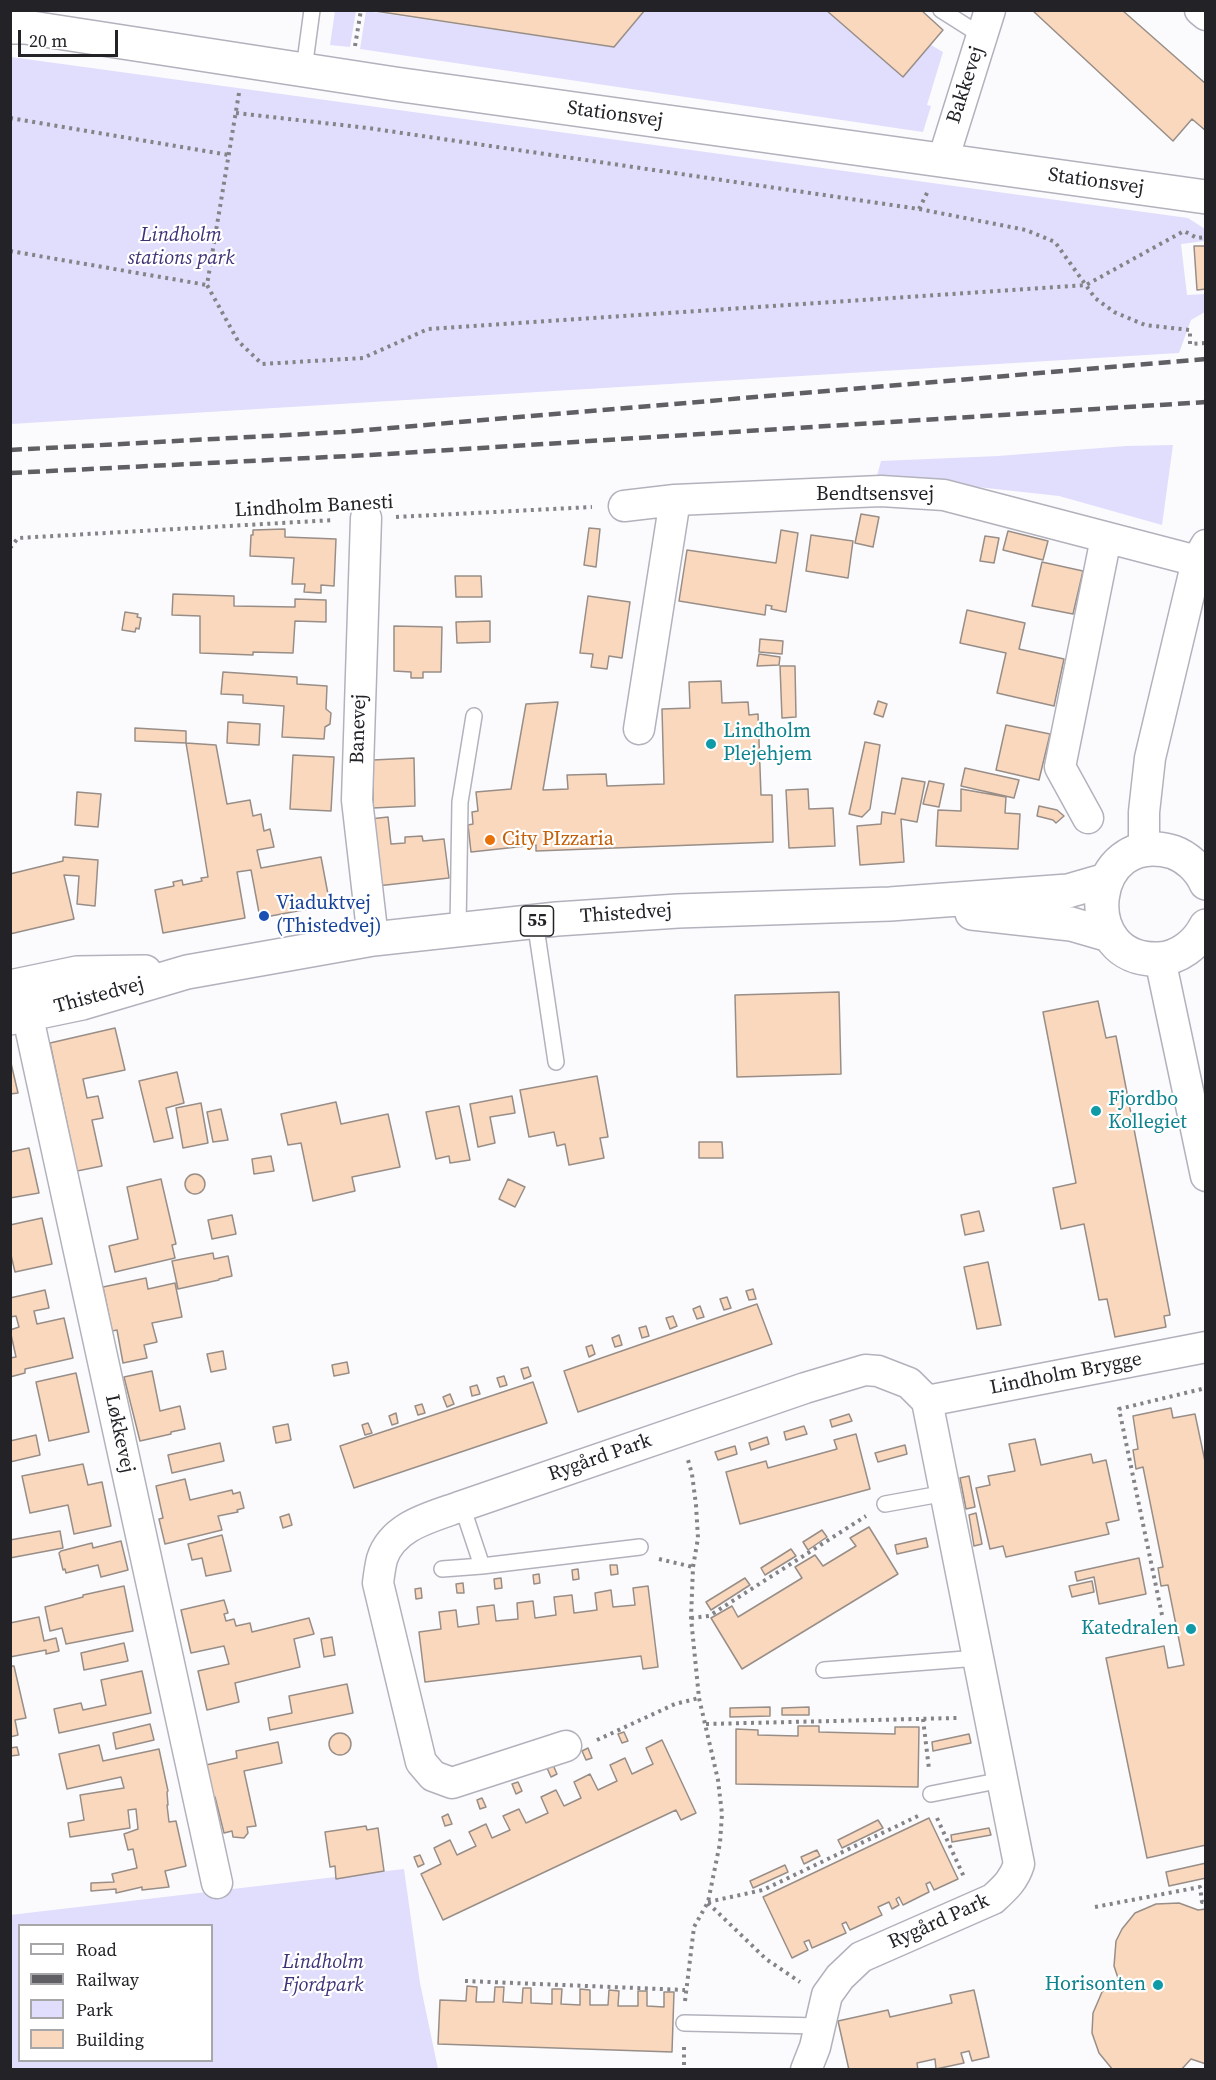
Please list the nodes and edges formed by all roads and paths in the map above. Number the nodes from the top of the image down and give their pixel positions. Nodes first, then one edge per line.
1 (312, 10) edge
2 (941, 10) edge
3 (1200, 10) edge
4 (1206, 15) edge
5 (986, 23) edge
6 (15, 25) edge
7 (245, 59) junction
8 (304, 69) junction
9 (236, 113) junction
10 (10, 118) edge
11 (229, 155) junction
12 (943, 160) junction
13 (1206, 197) edge
14 (1206, 237) edge
15 (10, 251) edge
16 (207, 285) junction
17 (1086, 285) junction
18 (1206, 343) edge
19 (675, 500) junction
20 (624, 506) joint
21 (366, 519) junction
22 (1106, 538) junction
23 (10, 548) edge
24 (1201, 553) edge
25 (474, 716) dead end
26 (639, 729) dead end
27 (1088, 818) dead end
28 (1144, 850) junction
29 (1106, 880) junction
30 (1205, 880) edge
31 (890, 904) junction
32 (535, 921) junction
33 (458, 928) junction
34 (1205, 928) edge
35 (1109, 935) junction
36 (373, 939) junction
37 (1160, 959) junction
38 (17, 1001) edge
39 (556, 1062) dead end
40 (1206, 1176) edge
41 (1206, 1347) edge
42 (1206, 1388) edge
43 (927, 1401) junction
44 (680, 1430) junction
45 (946, 1493) junction
46 (885, 1504) joint
47 (462, 1506) junction
48 (640, 1547) joint
49 (482, 1566) junction
50 (693, 1567) junction
51 (442, 1569) dead end
52 (1162, 1615) dead end
53 (691, 1618) junction
54 (978, 1658) junction
55 (824, 1670) dead end
56 (699, 1698) junction
57 (990, 1718) junction
58 (923, 1719) junction
59 (706, 1724) junction
60 (566, 1746) joint
61 (1002, 1780) junction
62 (932, 1801) junction
63 (217, 1883) dead end
64 (1206, 1901) edge
65 (708, 1902) junction
66 (977, 1906) junction
67 (1095, 1907) dead end
68 (465, 1982) dead end
69 (685, 1990) junction
70 (827, 1995) junction
71 (684, 2023) junction
72 (819, 2026) junction
73 (684, 2070) edge
74 (806, 2070) edge

1 - 8 lane
2 - 5 lane
3 - 4 street
5 - 12 street, Bakkevej
6 - 7 main road, Stationsvej
7 - 8 main road, Stationsvej
7 - 9 path
8 - 12 main road, Stationsvej
9 - 11 path
9 - 17 path
10 - 11 path
11 - 16 path
12 - 13 main road, Stationsvej
14 - 17 path
15 - 16 path
16 - 17 path
17 - 18 path
19 - 20 street, Bendtsensvej
19 - 22 street, Bendtsensvej
19 - 26 street
20 - 21 path, Lindholm Banesti
21 - 23 path, Lindholm Banesti
21 - 36 street, Banevej
22 - 24 street, Bendtsensvej
22 - 27 street
24 - 28 street
25 - 33 lane
28 - 29 main road
28 - 30 main road
29 - 31 main road, Thistedvej / 55
29 - 35 main road
31 - 32 main road, Thistedvej / 55
31 - 35 main road, Thistedvej / 55
32 - 33 main road, Thistedvej / 55
32 - 39 lane
33 - 36 main road, Thistedvej / 55
34 - 37 main road, 55
35 - 37 main road, 55
36 - 38 main road, Thistedvej / 55
37 - 40 street
38 - 63 street, Løkkevej
41 - 43 street, Lindholm Brygge
42 - 52 path
43 - 44 street, Rygård Park
43 - 45 street, Rygård Park
44 - 47 street, Rygård Park
44 - 50 path
45 - 46 lane
45 - 54 street, Rygård Park
46 - 53 path
47 - 49 lane
47 - 60 street, Rygård Park
48 - 49 lane
48 - 50 path
49 - 51 lane
50 - 53 path
53 - 56 path
54 - 55 lane
54 - 57 street, Rygård Park
56 - 59 path
56 - 60 path
57 - 58 path
57 - 61 street, Rygård Park
58 - 59 path
58 - 62 path
59 - 65 path
61 - 62 lane
61 - 66 street, Rygård Park
62 - 65 path
62 - 66 path
64 - 67 path
65 - 69 path
65 - 70 path
66 - 70 street, Rygård Park
68 - 69 path
69 - 71 path
70 - 72 street, Rygård Park
71 - 72 lane
71 - 73 path
72 - 74 street, Rygård Park

